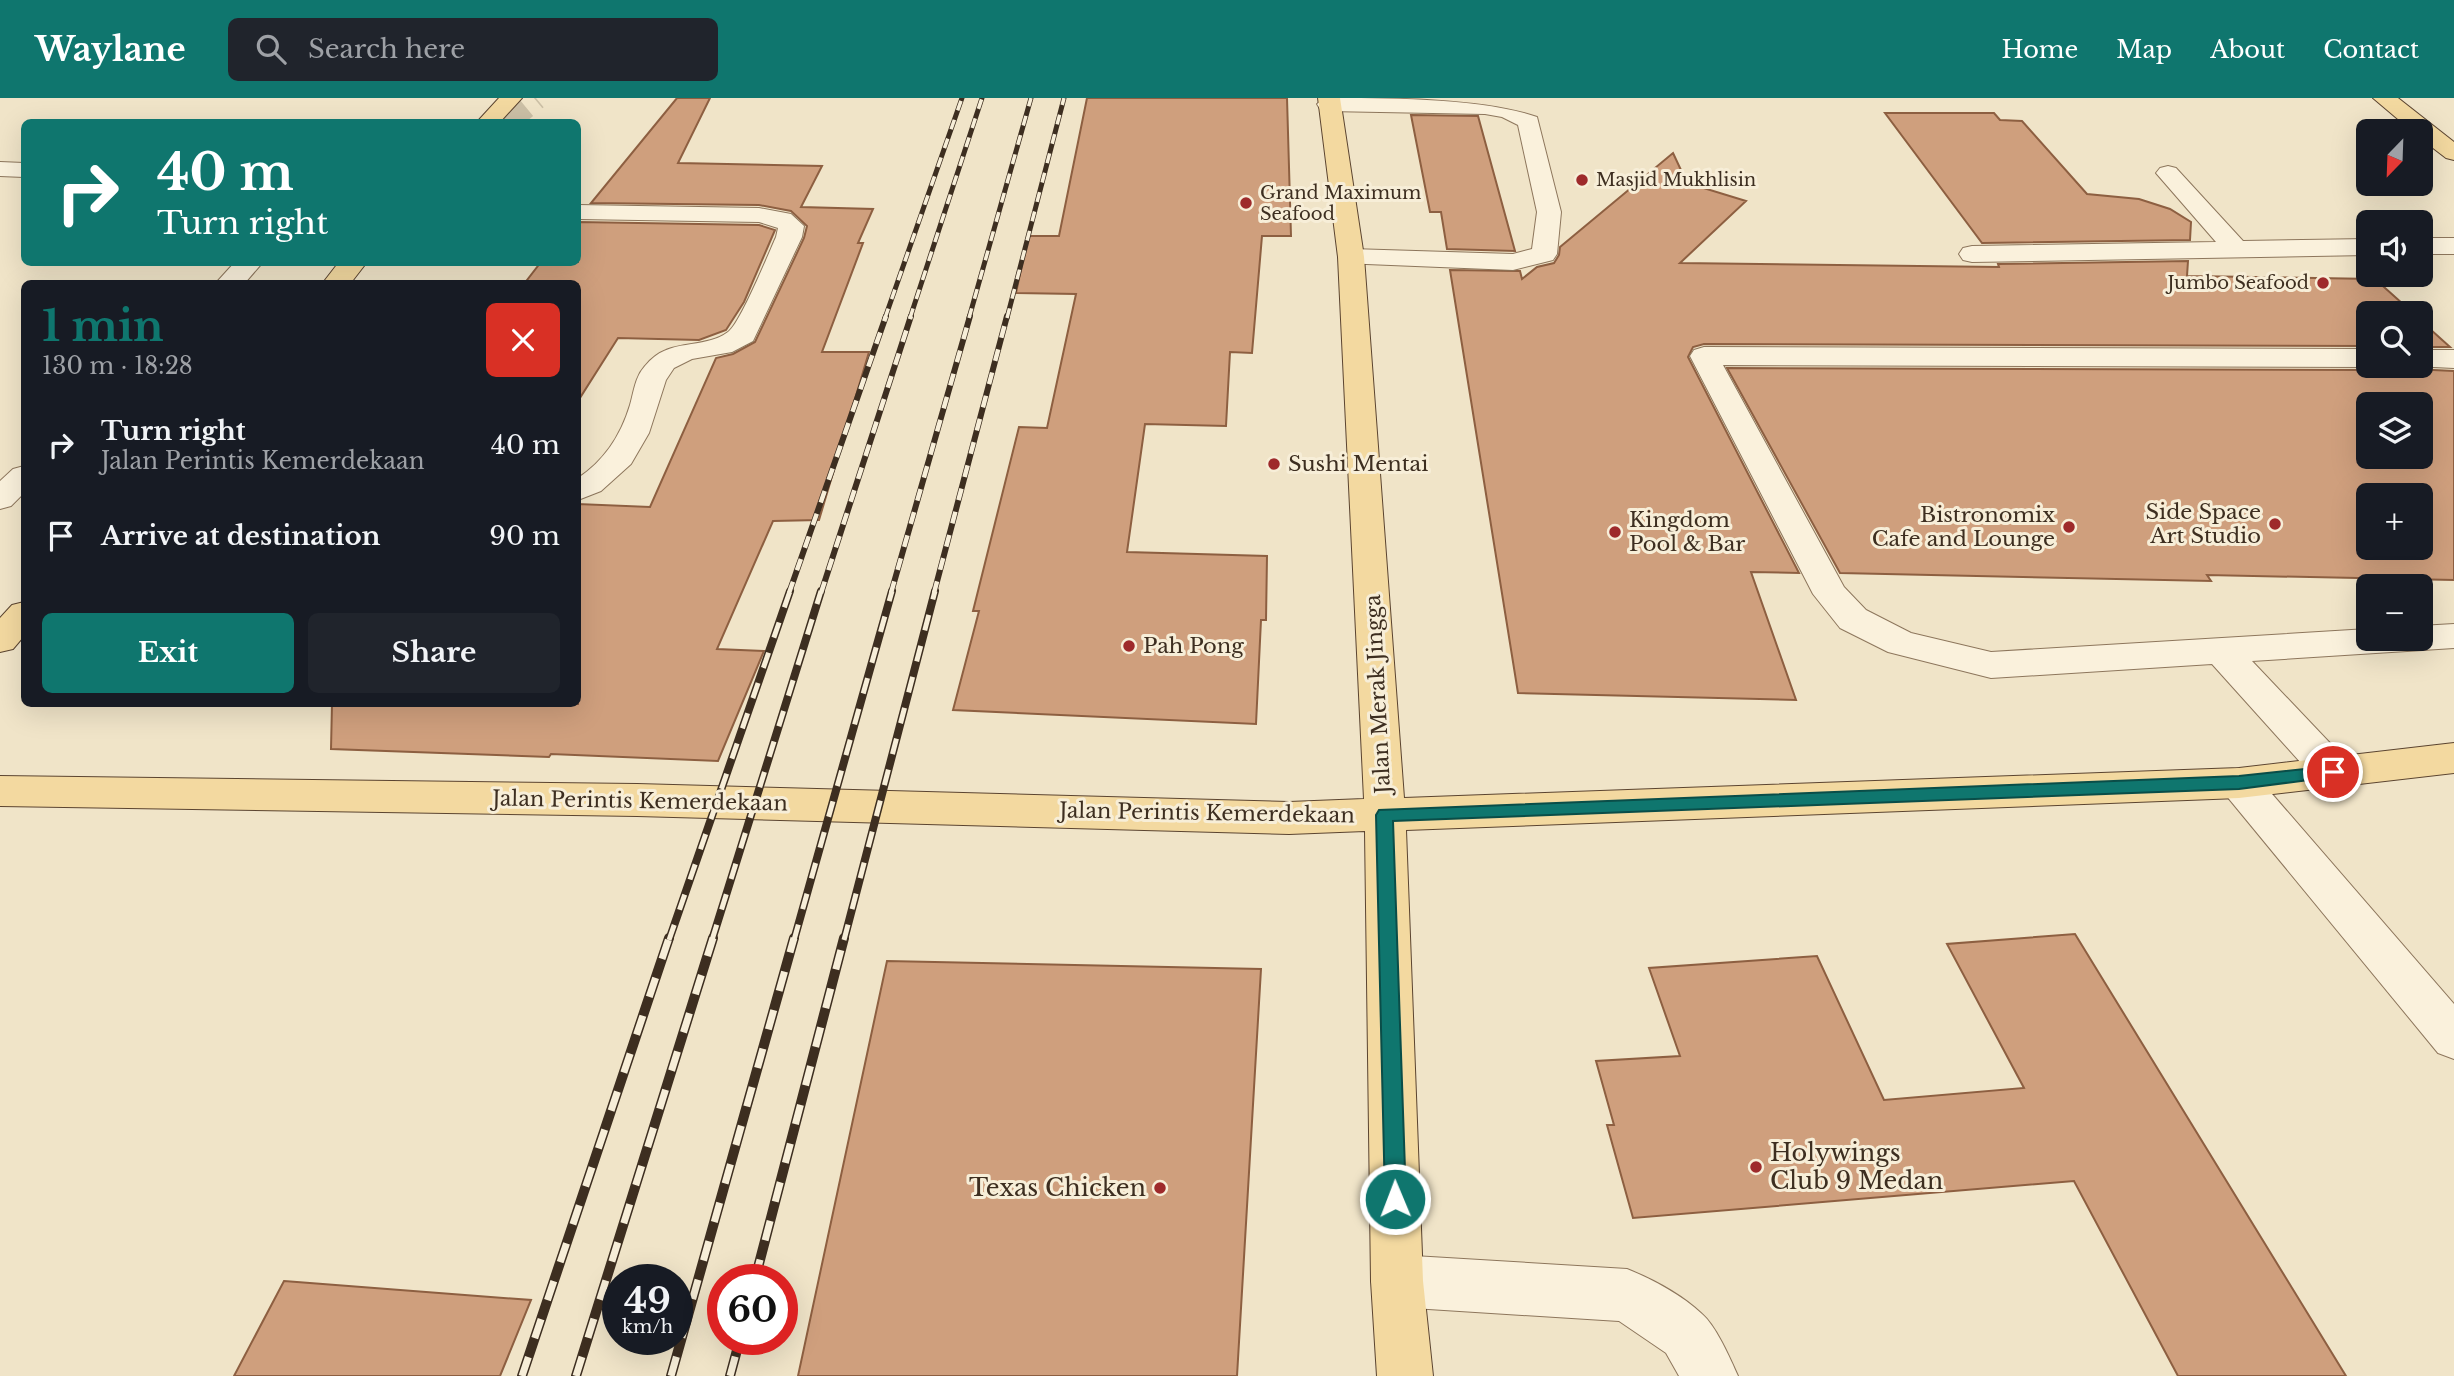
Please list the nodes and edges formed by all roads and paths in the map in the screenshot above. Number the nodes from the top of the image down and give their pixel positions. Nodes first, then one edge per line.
1 (511, 98) edge
2 (2384, 98) edge
3 (1329, 101) edge
4 (491, 119) edge
5 (2454, 153) edge
6 (0, 157) edge
7 (21, 158) edge
8 (0, 169) edge
9 (21, 170) edge
10 (2168, 173) dead end
11 (581, 212) edge
12 (2433, 246) edge
13 (2454, 246) edge
14 (2356, 247) edge
15 (2235, 248) junction
16 (1972, 254) dead end
17 (1351, 257) junction
18 (246, 266) edge
19 (351, 266) edge
20 (232, 280) edge
21 (338, 280) edge
22 (2356, 359) edge
23 (2433, 359) edge
24 (2454, 359) edge
25 (21, 479) edge
26 (581, 489) edge
27 (0, 499) edge
28 (21, 617) edge
29 (2454, 636) edge
30 (2433, 637) edge
31 (0, 639) edge
32 (2356, 642) edge
33 (2221, 651) junction
34 (2454, 758) edge
35 (2333, 772) junction
36 (2239, 783) junction
37 (0, 791) edge
38 (1385, 815) junction
39 (2454, 1038) edge
40 (1397, 1281) junction
41 (1405, 1376) edge
42 (1710, 1376) edge

1 - 4 main road
2 - 5 main road
3 - 17 main road, Jalan Merak Jingga
3 - 17 street
6 - 7 street
8 - 9 street
10 - 15 street
11 - 26 street
12 - 13 street
14 - 15 street
15 - 16 street
17 - 38 main road, Jalan Merak Jingga
18 - 20 street
19 - 21 main road
22 - 33 street
23 - 24 street
25 - 27 street
28 - 31 main road
29 - 30 street
32 - 33 street
33 - 35 street
34 - 35 main road, Jalan Perintis Kemerdekaan
35 - 36 main road, Jalan Perintis Kemerdekaan
36 - 38 main road, Jalan Perintis Kemerdekaan
36 - 39 street
37 - 38 main road, Jalan Perintis Kemerdekaan
38 - 40 main road, Jalan Merak Jingga
40 - 41 main road, Jalan Merak Jingga
40 - 42 street

